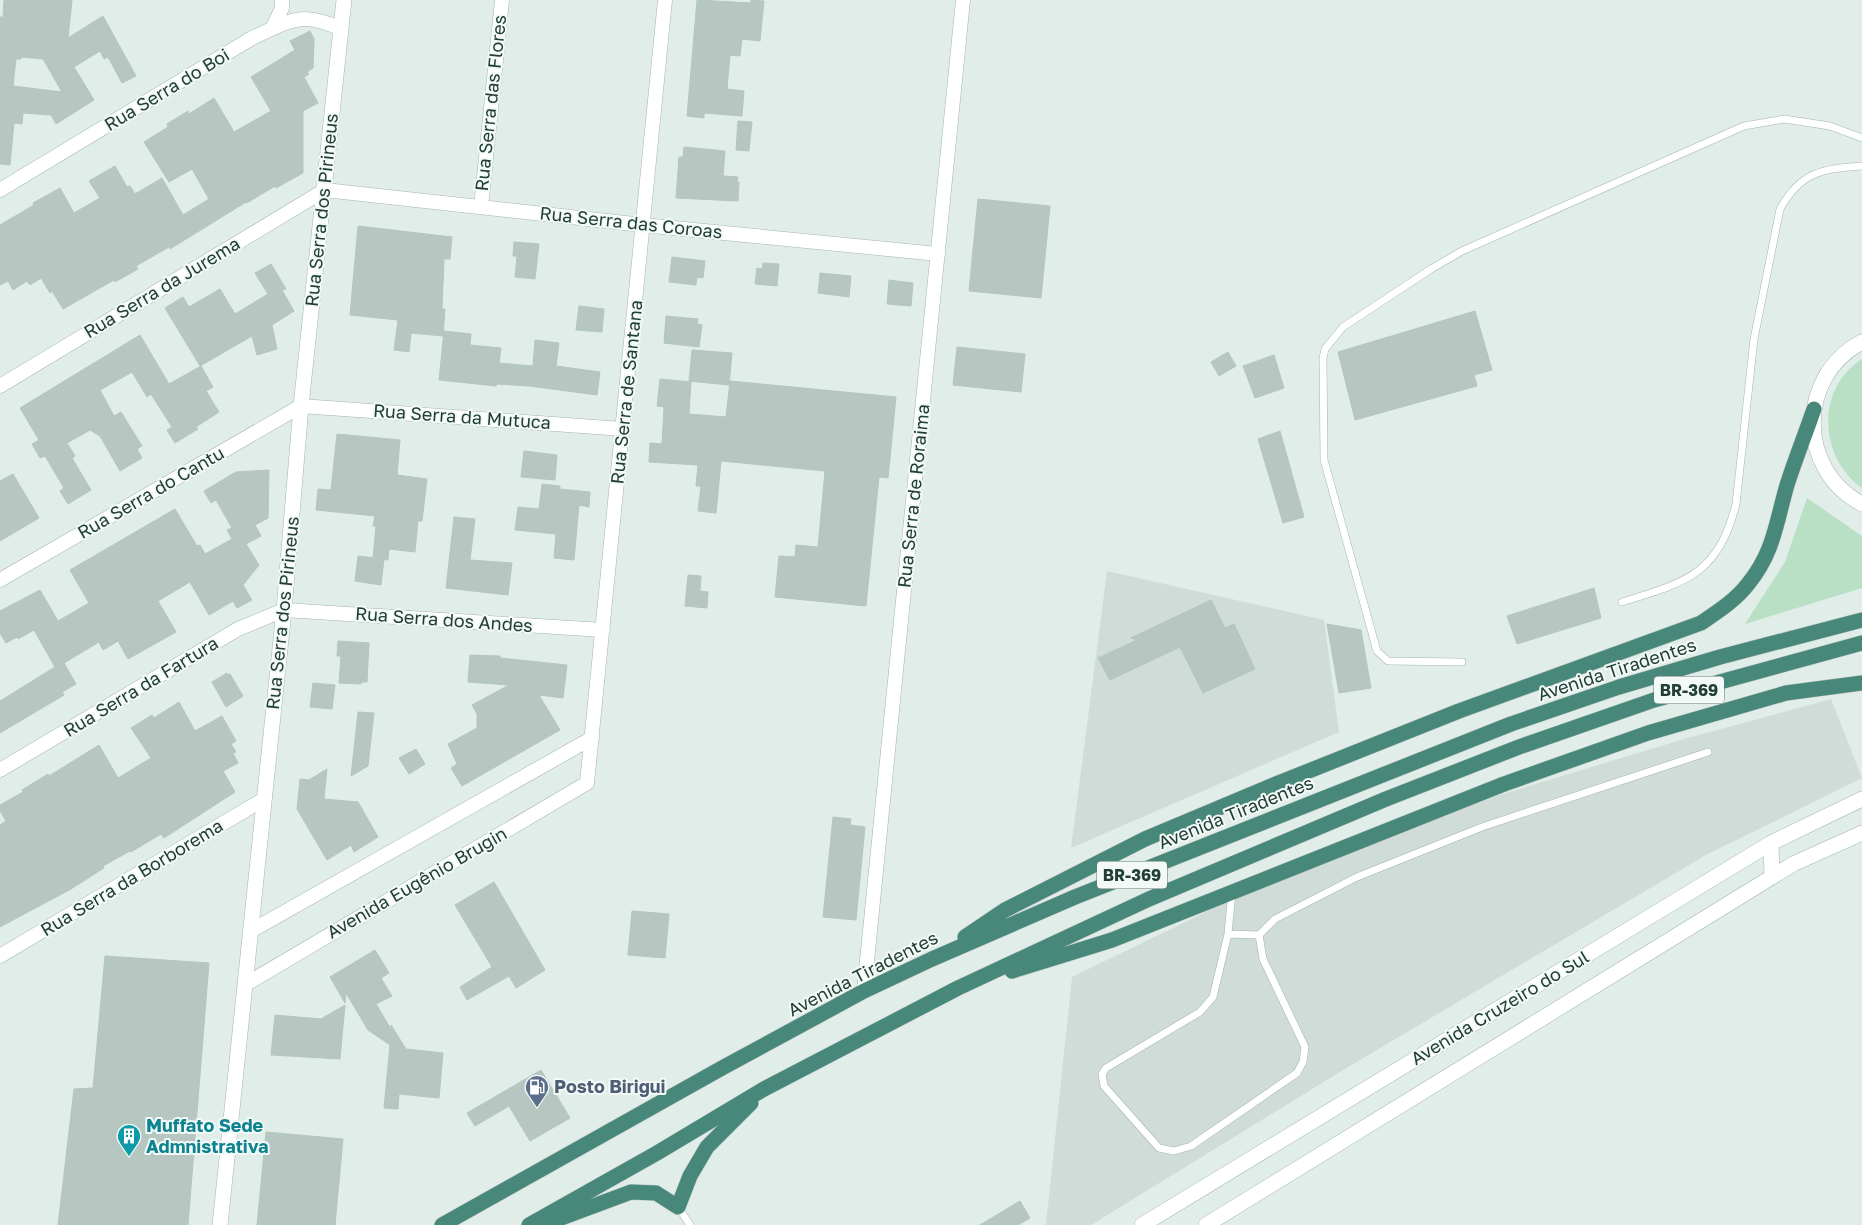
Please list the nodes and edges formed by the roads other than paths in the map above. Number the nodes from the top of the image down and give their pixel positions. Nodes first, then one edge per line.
1 (282, 0) edge
2 (344, 0) edge
3 (502, 0) edge
4 (665, 0) edge
5 (963, 0) edge
6 (272, 29) junction
7 (341, 29) junction
8 (1862, 138) edge
9 (1862, 166) edge
10 (0, 190) edge
11 (325, 190) junction
12 (481, 207) junction
13 (643, 225) junction
14 (938, 254) junction
15 (1862, 342) edge
16 (0, 386) edge
17 (301, 406) junction
18 (1814, 409) junction
19 (623, 428) junction
20 (1862, 504) edge
21 (0, 580) edge
22 (1622, 602) dead end
23 (284, 610) junction
24 (1862, 620) edge
25 (603, 630) junction
26 (1862, 643) edge
27 (1462, 662) dead end
28 (1862, 683) edge
29 (592, 738) junction
30 (1708, 752) dead end
31 (0, 770) edge
32 (587, 783) joint
33 (264, 799) junction
34 (1862, 799) edge
35 (1862, 833) edge
36 (1771, 843) junction
37 (1772, 877) junction
38 (1232, 892) junction
39 (251, 931) junction
40 (1228, 934) junction
41 (1259, 935) junction
42 (0, 956) edge
43 (932, 959) junction
44 (246, 984) junction
45 (958, 988) junction
46 (864, 991) junction
47 (764, 1089) junction
48 (678, 1207) junction
49 (220, 1225) edge
50 (442, 1225) edge
51 (529, 1225) edge
52 (544, 1225) edge
53 (690, 1225) edge
54 (1142, 1225) edge
55 (1206, 1225) edge

1 - 6 street
2 - 7 street, Rua Serra dos Pirineus
3 - 12 street, Rua Serra das Flores
4 - 13 street, Rua Serra de Santana
5 - 14 street, Rua Serra de Roraima
6 - 7 street, Rua Serra do Boi
6 - 10 street, Rua Serra do Boi
7 - 11 street, Rua Serra dos Pirineus
8 - 27 lane
9 - 22 lane
11 - 12 street, Rua Serra das Coroas
11 - 16 street, Rua Serra da Jurema
11 - 17 street, Rua Serra dos Pirineus
12 - 13 street, Rua Serra das Coroas
13 - 14 street, Rua Serra das Coroas
13 - 19 street, Rua Serra de Santana
14 - 46 street, Rua Serra de Roraima
15 - 18 street
17 - 19 street, Rua Serra da Mutuca
17 - 21 street, Rua Serra do Cantu
17 - 23 street, Rua Serra dos Pirineus
18 - 20 street
18 - 43 highway
19 - 25 street, Rua Serra de Santana
23 - 25 street, Rua Serra dos Andes
23 - 31 street, Rua Serra da Fartura
23 - 33 street, Rua Serra dos Pirineus
24 - 43 highway, Avenida Tiradentes / BR-369
25 - 29 street, Rua Serra de Santana
26 - 45 highway, BR-369
28 - 38 highway
29 - 32 street, Rua Serra de Santana
29 - 39 street
30 - 41 lane
32 - 44 street, Avenida Eugênio Brugin
33 - 39 street, Rua Serra dos Pirineus
33 - 42 street, Rua Serra da Borborema
34 - 36 street, Avenida Cruzeiro do Sul
35 - 37 street, Avenida Cruzeiro do Sul
36 - 37 street
36 - 54 street, Avenida Cruzeiro do Sul
37 - 55 street, Avenida Cruzeiro do Sul
38 - 40 lane
38 - 45 highway
39 - 44 street, Rua Serra dos Pirineus
40 - 41 lane
40 - 41 lane
43 - 46 highway, Avenida Tiradentes / BR-369
44 - 49 street, Rua Serra dos Pirineus
45 - 47 highway, BR-369
46 - 50 highway, Avenida Tiradentes / BR-369
47 - 48 highway
47 - 51 highway, BR-369
48 - 52 highway
48 - 53 lane

